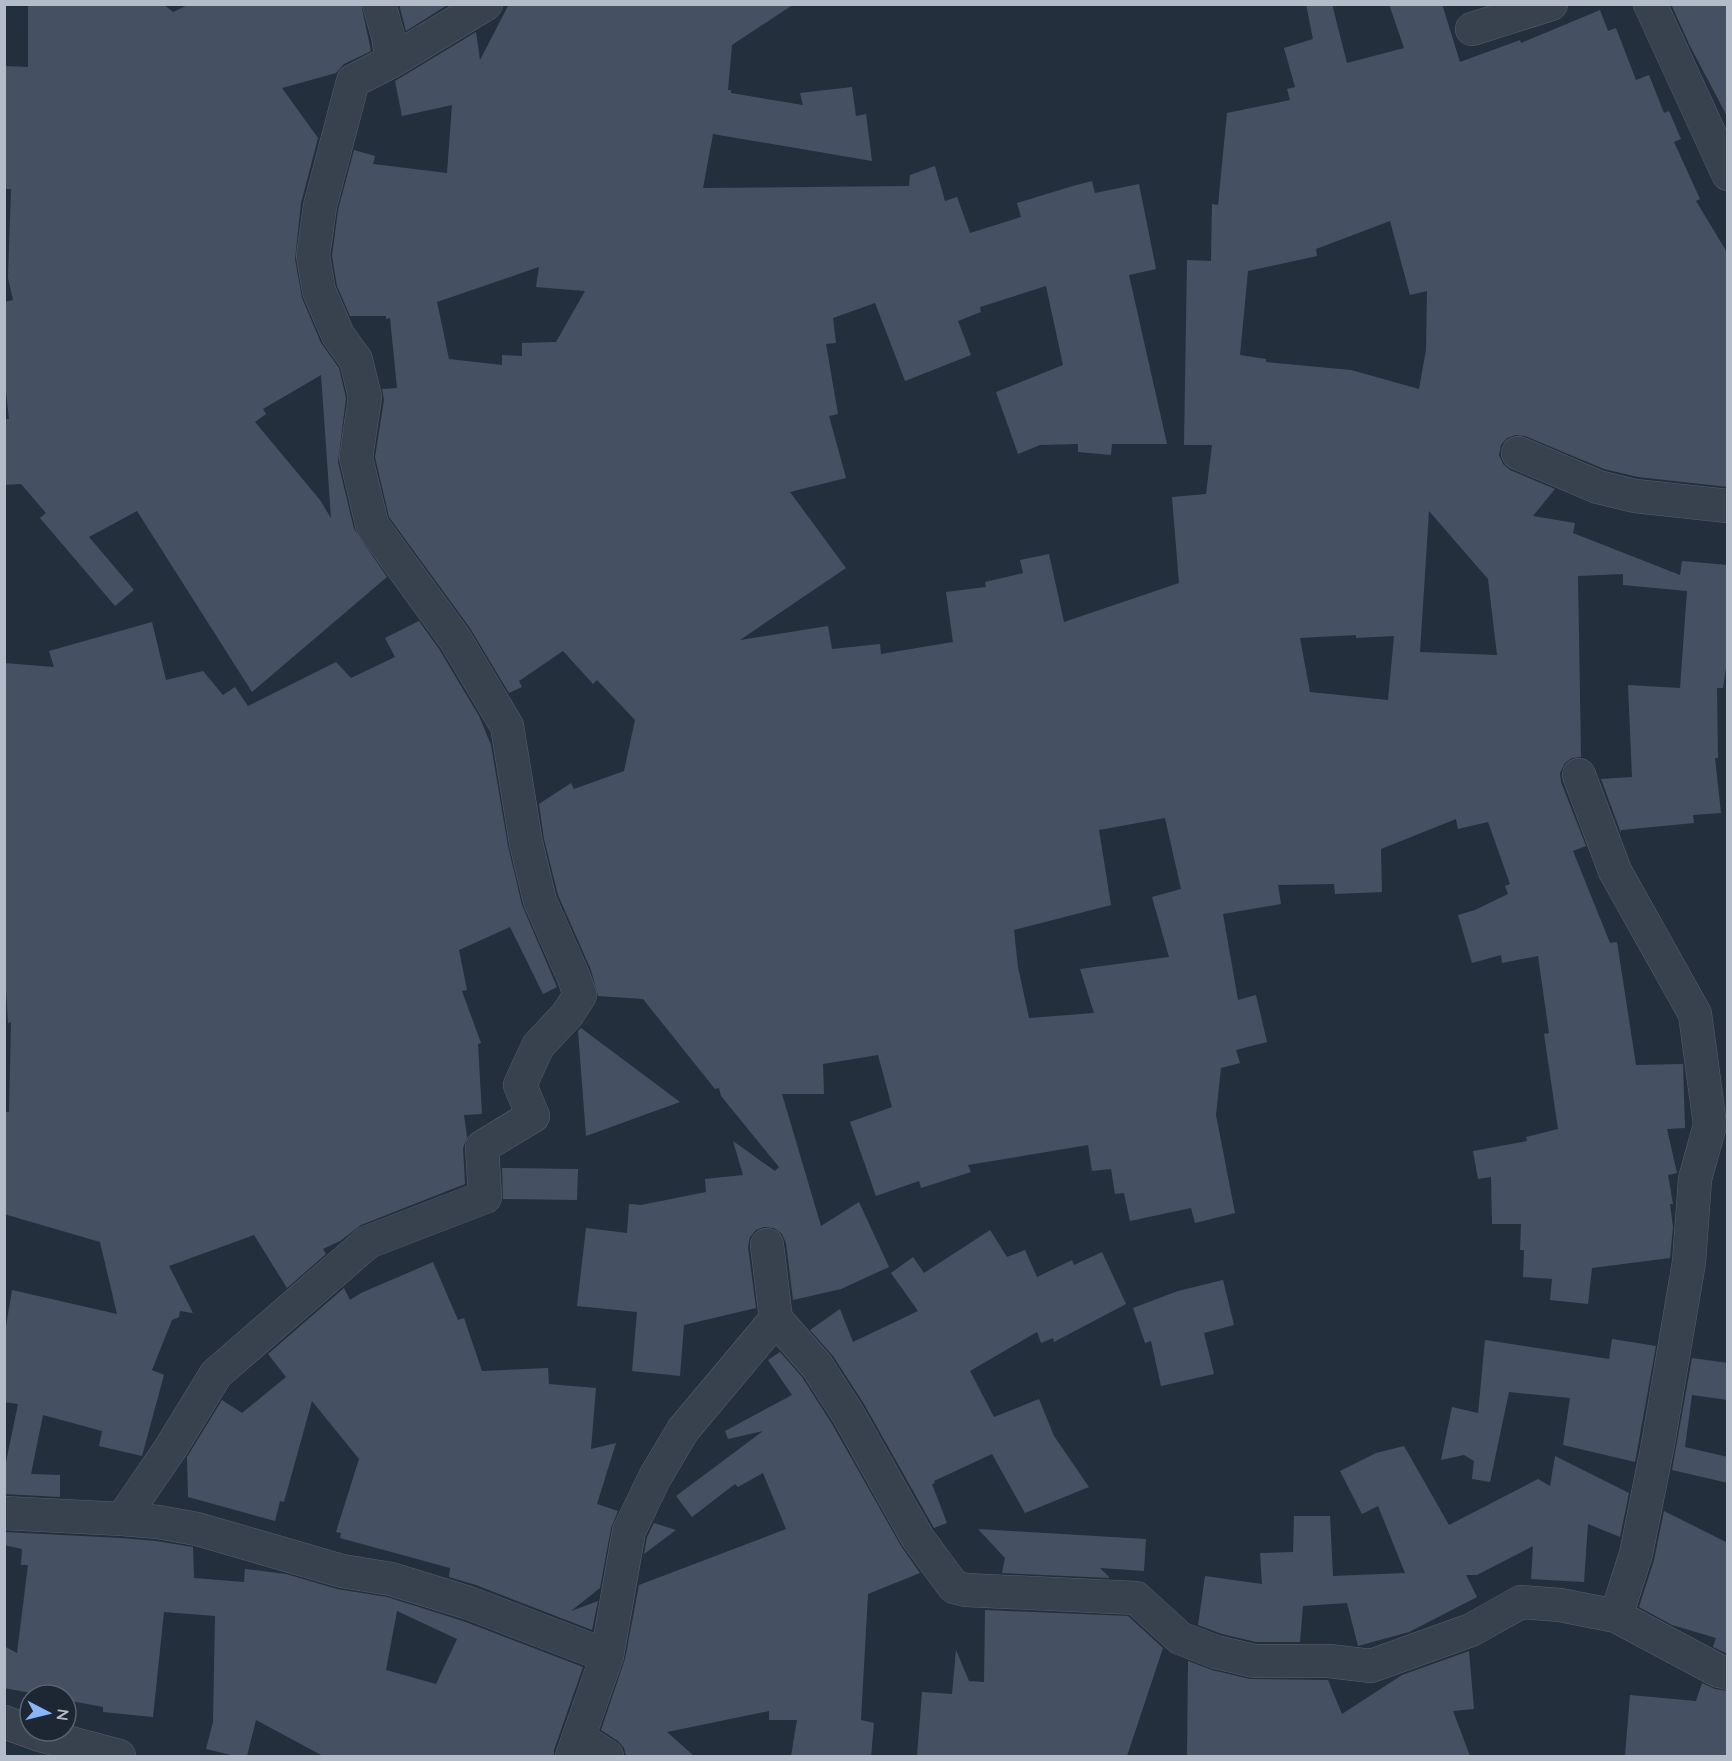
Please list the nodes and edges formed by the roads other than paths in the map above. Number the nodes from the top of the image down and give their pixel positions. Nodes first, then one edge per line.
1 (379, 4) edge
2 (486, 4) edge
3 (1551, 4) edge
4 (1650, 4) edge
5 (1472, 29) dead end
6 (392, 62) junction
7 (1728, 174) edge
8 (1518, 453) dead end
9 (1728, 506) edge
10 (1580, 775) dead end
11 (767, 1245) dead end
12 (776, 1319) junction
13 (4, 1513) edge
14 (122, 1519) junction
15 (1616, 1616) junction
16 (607, 1656) junction
17 (1728, 1673) edge
18 (4, 1722) edge
19 (576, 1747) edge
20 (119, 1756) edge
21 (607, 1756) edge

1 - 6 street
2 - 6 street
3 - 5 street
4 - 7 street
6 - 14 street
8 - 9 street
10 - 15 street
11 - 12 street
12 - 15 street
12 - 16 street
13 - 14 street
14 - 16 street
15 - 17 street
16 - 19 street
18 - 20 street
19 - 21 street

